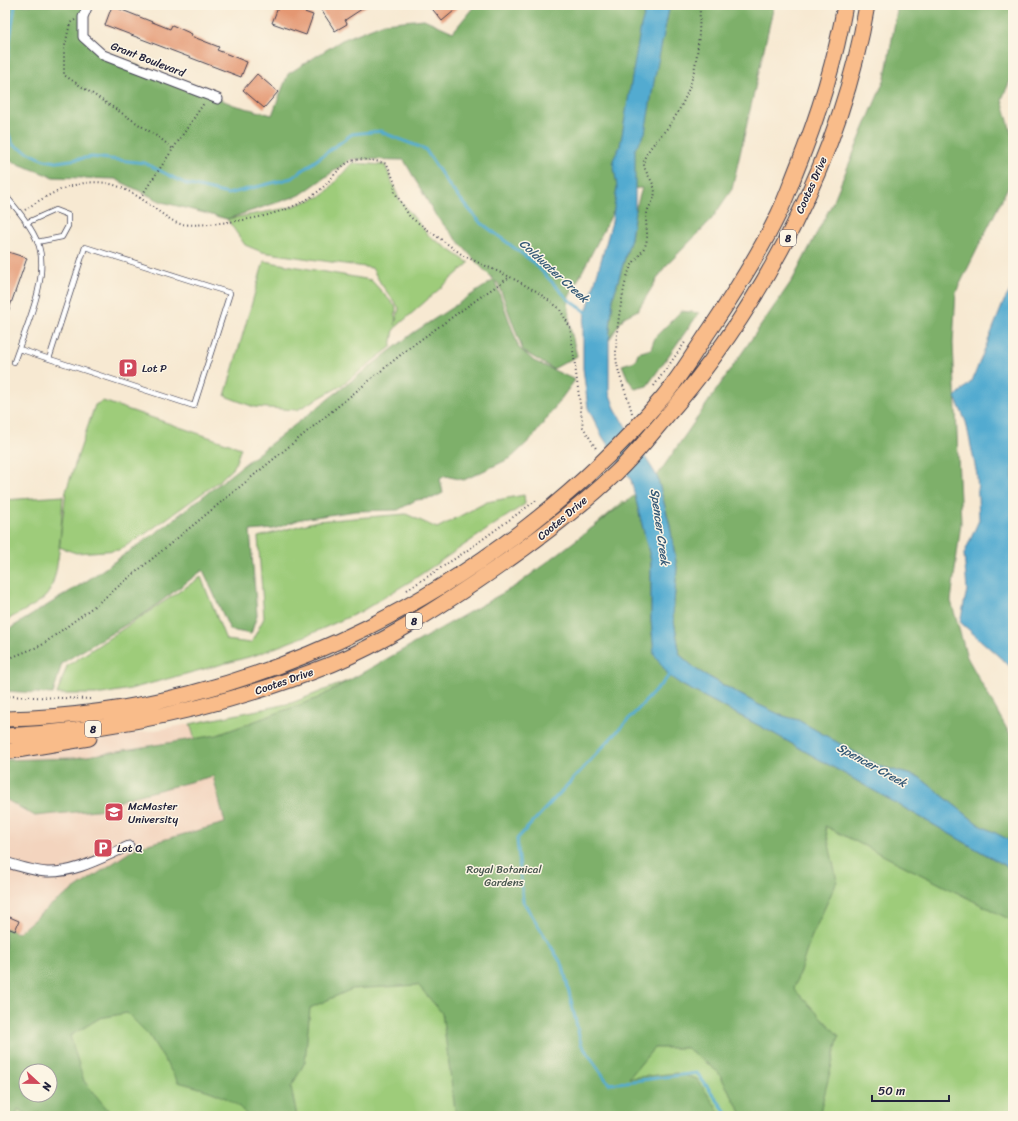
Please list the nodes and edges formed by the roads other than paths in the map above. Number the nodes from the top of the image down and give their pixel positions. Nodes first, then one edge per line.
1 (88, 5) edge
2 (845, 5) edge
3 (867, 5) edge
4 (218, 99) dead end
5 (6, 198) edge
6 (5, 217) edge
7 (26, 223) junction
8 (37, 242) junction
9 (18, 350) junction
10 (50, 359) junction
11 (14, 362) dead end
12 (180, 713) junction
13 (5, 719) edge
14 (5, 736) edge
15 (5, 752) edge
16 (129, 846) dead end
17 (5, 862) edge

1 - 4 street, Grant Boulevard
2 - 13 main road, Cootes Drive / 8
3 - 12 main road, Cootes Drive / 8
5 - 6 lane
5 - 7 lane
7 - 8 lane
7 - 8 lane
8 - 9 lane
9 - 10 lane
9 - 11 lane
10 - 10 lane
12 - 14 main road, Cootes Drive / 8
12 - 15 main road
16 - 17 street

